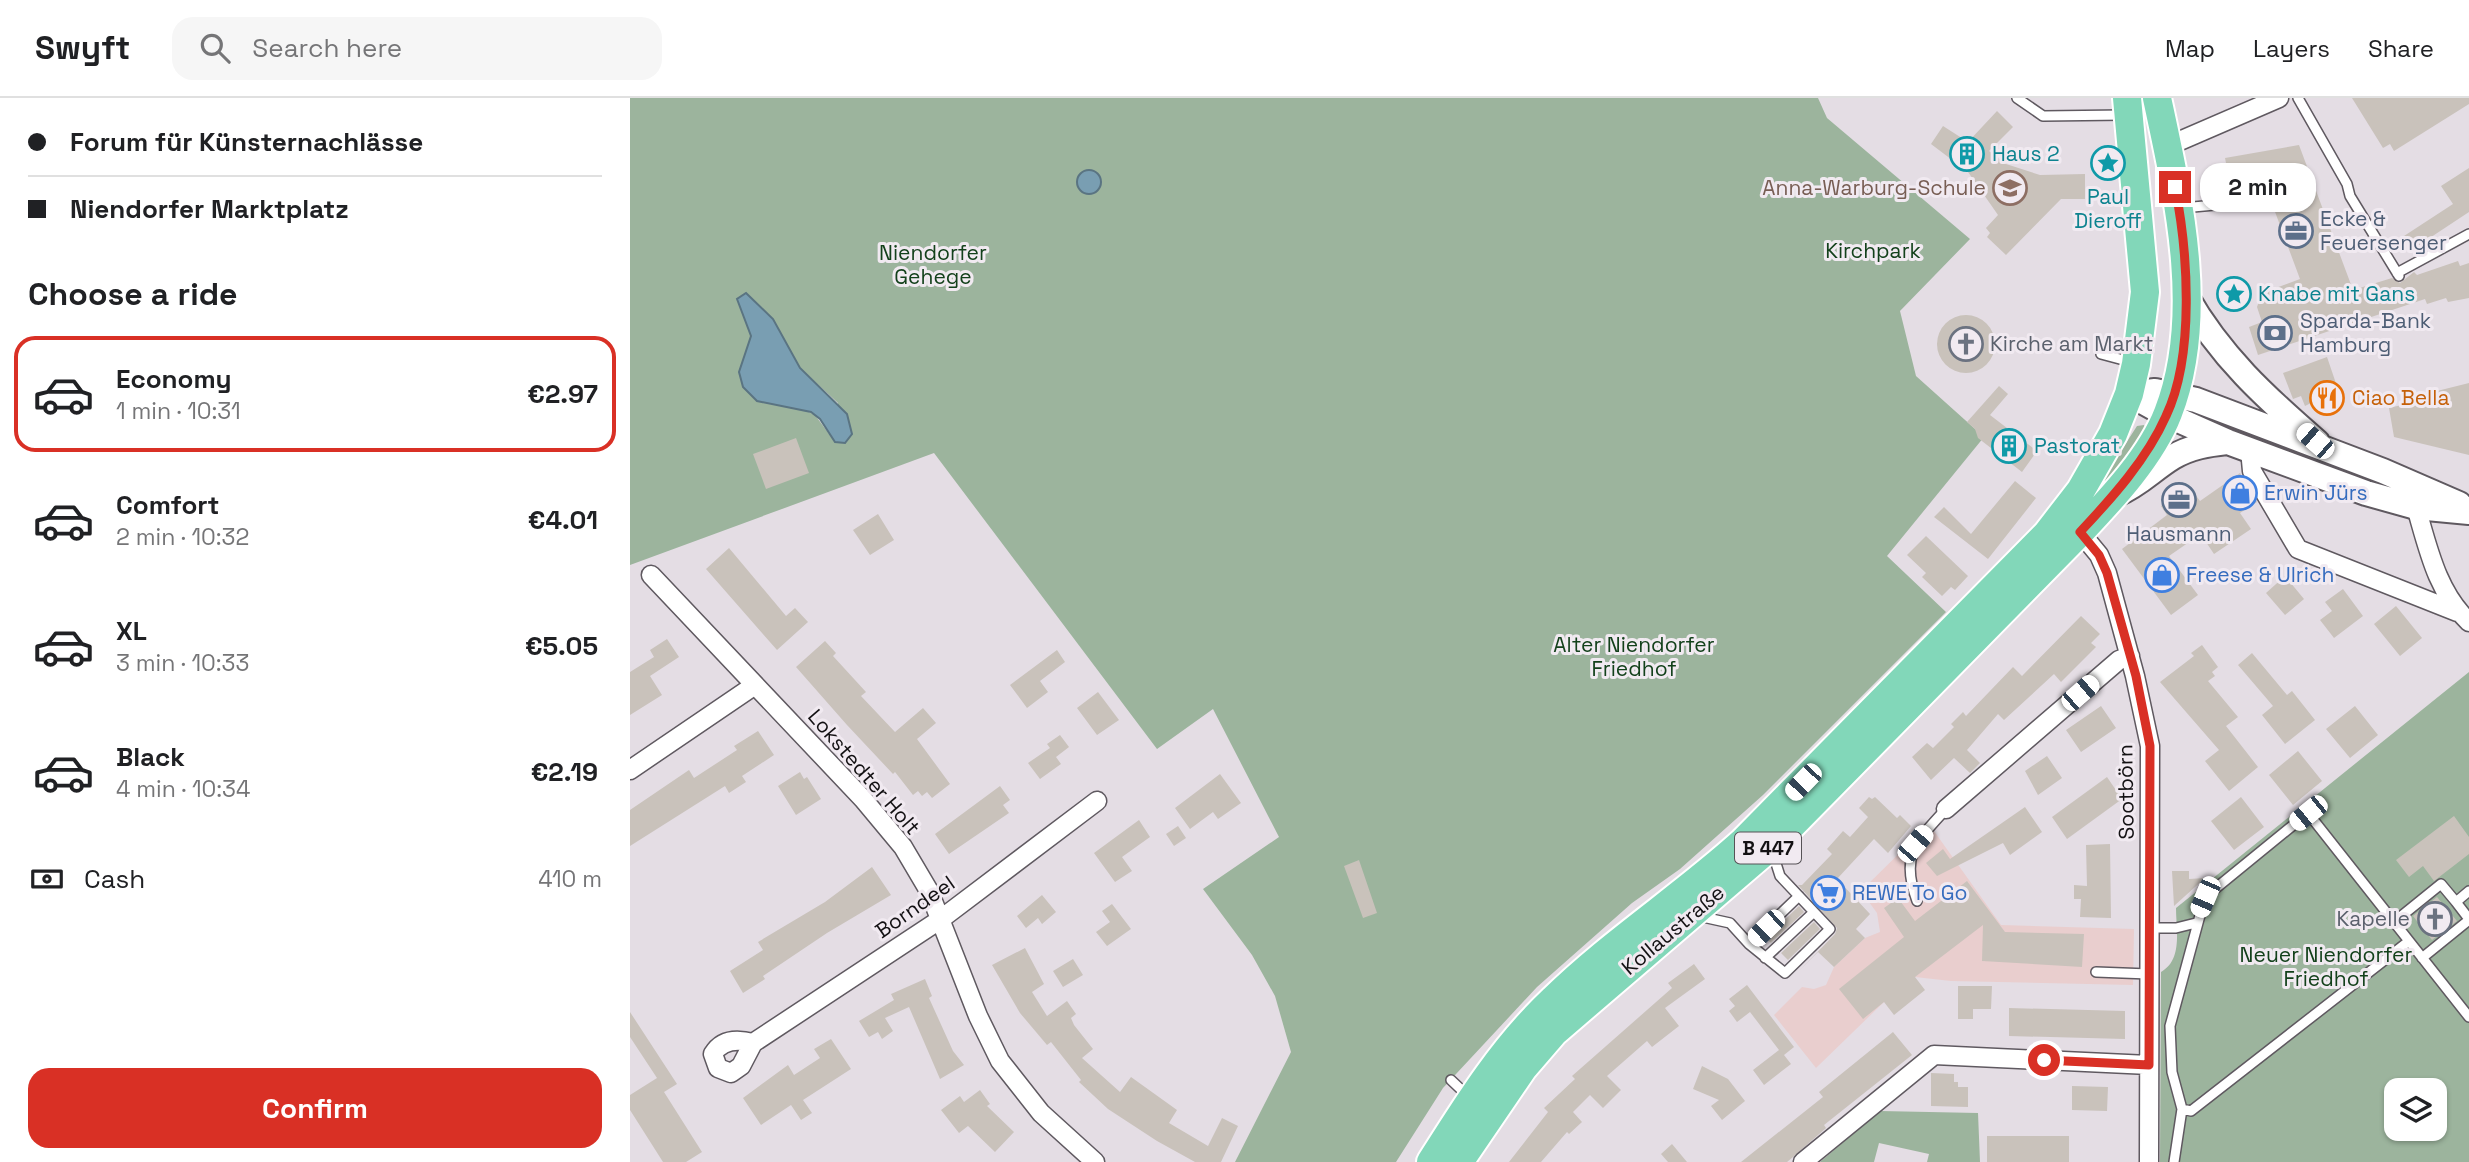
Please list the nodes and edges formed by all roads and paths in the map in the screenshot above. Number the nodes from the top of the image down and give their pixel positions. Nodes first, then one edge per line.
1 (2017, 98) edge
2 (2157, 98) edge
3 (2279, 98) edge
4 (2298, 98) edge
5 (2128, 106) edge
6 (2168, 146) junction
7 (2215, 205) dead end
8 (2179, 208) junction
9 (2469, 234) edge
10 (2186, 296) junction
11 (2101, 354) dead end
12 (2136, 364) junction
13 (2129, 394) junction
14 (2170, 405) junction
15 (2239, 446) junction
16 (2330, 453) junction
17 (2113, 496) junction
18 (2416, 507) junction
19 (2469, 510) edge
20 (2080, 532) junction
21 (651, 575) dead end
22 (2463, 617) edge
23 (2130, 656) junction
24 (755, 685) junction
25 (630, 770) edge
26 (1097, 801) dead end
27 (1945, 809) joint
28 (1771, 846) junction
29 (2469, 891) edge
30 (1799, 896) junction
31 (1917, 901) dead end
32 (2456, 902) junction
33 (1814, 912) junction
34 (1694, 915) junction
35 (941, 919) junction
36 (2469, 919) edge
37 (2394, 922) junction
38 (2196, 923) junction
39 (2150, 928) junction
40 (2409, 941) junction
41 (1749, 944) junction
42 (1765, 958) junction
43 (2422, 958) junction
44 (2096, 972) dead end
45 (2149, 974) junction
46 (2469, 1017) edge
47 (753, 1043) dead end
48 (2149, 1065) junction
49 (2182, 1109) junction
50 (1095, 1162) edge
51 (1431, 1162) edge
52 (1459, 1162) edge
53 (1803, 1162) edge
54 (2149, 1162) edge
55 (2174, 1162) edge

1 - 5 lane
2 - 6 main road, B 447
3 - 6 street
4 - 9 lane
5 - 12 main road, B 447
6 - 8 main road, B 447
7 - 8 lane
8 - 10 main road, B 447
10 - 14 main road, B 447
10 - 16 main road
11 - 12 lane
12 - 13 main road, B 447
13 - 14 main road
13 - 51 main road, Kollaustraße / B 447
14 - 15 main road
14 - 16 main road
14 - 17 main road, B 447
15 - 17 main road
15 - 18 main road
15 - 22 street
16 - 19 main road
17 - 20 main road, B 447
18 - 19 main road
18 - 22 street
20 - 23 street, Sootbörn
20 - 28 main road, Kollaustraße / B 447
21 - 24 street, Lokstedter Holt
23 - 27 street
23 - 39 street, Sootbörn
24 - 25 street
24 - 35 street, Lokstedter Holt
26 - 35 street, Borndeel
27 - 31 lane
28 - 30 lane
28 - 34 main road, Kollaustraße / B 447
29 - 32 lane
30 - 33 lane
30 - 41 lane
32 - 36 lane
32 - 37 lane
33 - 42 lane
33 - 42 lane
34 - 41 lane
34 - 52 main road, Kollaustraße / B 447
35 - 47 street, Borndeel
35 - 50 street, Lokstedter Holt
36 - 43 lane
37 - 38 lane
37 - 40 lane
38 - 39 lane
38 - 49 lane
39 - 45 street, Sootbörn
40 - 43 lane
40 - 49 lane
41 - 42 lane
43 - 46 lane
44 - 45 lane
45 - 48 street, Sootbörn
48 - 53 street
48 - 54 street, Sootbörn
49 - 55 lane

